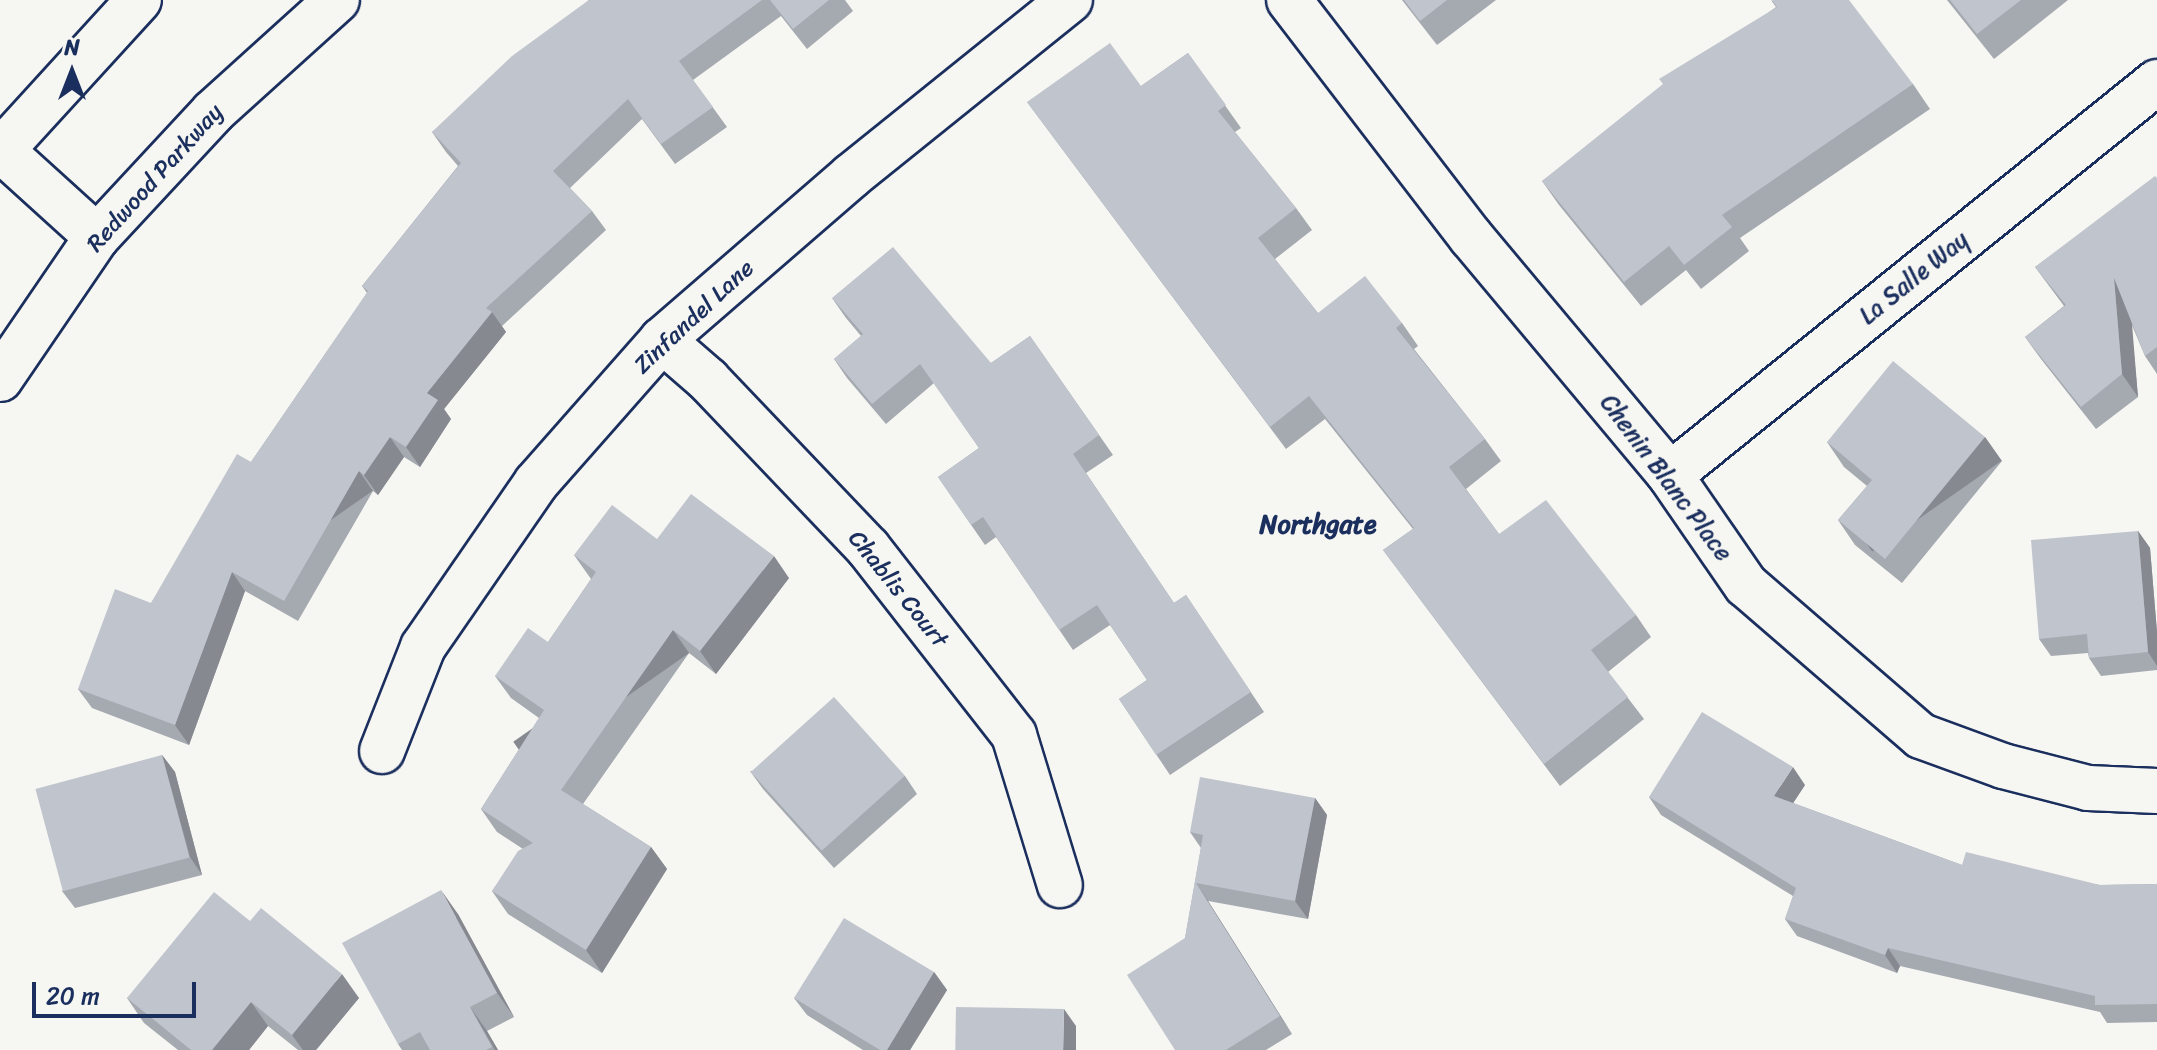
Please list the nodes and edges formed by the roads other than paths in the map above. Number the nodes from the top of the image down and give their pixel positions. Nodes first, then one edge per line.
1 (139, 0) edge
2 (337, 0) edge
3 (1070, 0) edge
4 (1289, 0) edge
5 (2157, 82) edge
6 (0, 150) edge
7 (97, 237) junction
8 (662, 340) junction
9 (0, 379) edge
10 (1670, 475) junction
11 (382, 751) dead end
12 (2157, 791) edge
13 (1060, 885) dead end

1 - 6 street
2 - 7 street, Redwood Parkway
3 - 8 street, Zinfandel Lane
4 - 10 street, Chenin Blanc Place
5 - 10 street, La Salle Way
6 - 7 street
7 - 9 street, Redwood Parkway
8 - 11 street, Zinfandel Lane
8 - 13 street, Chablis Court
10 - 12 street, Chenin Blanc Place

